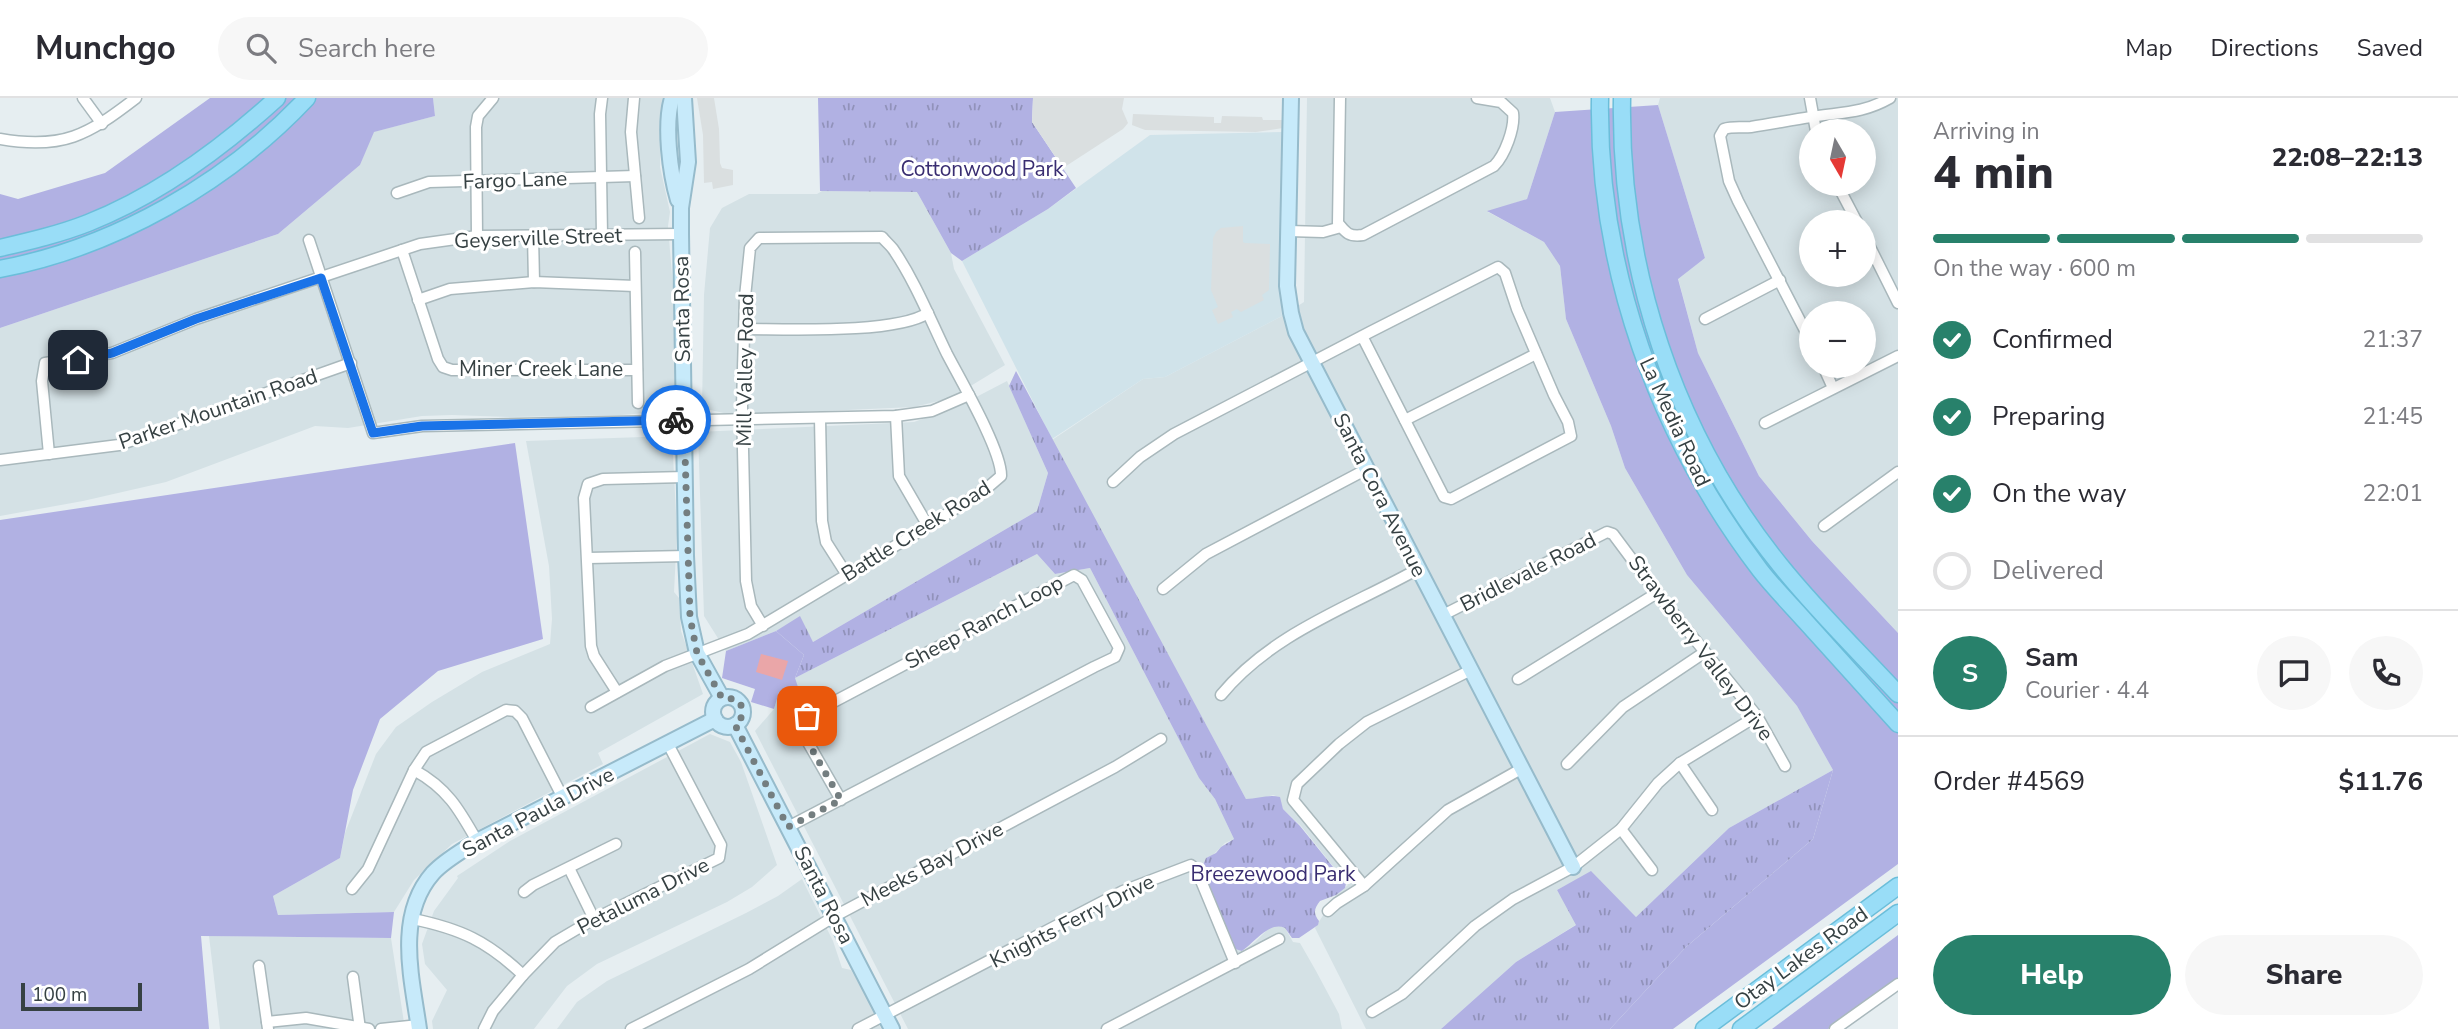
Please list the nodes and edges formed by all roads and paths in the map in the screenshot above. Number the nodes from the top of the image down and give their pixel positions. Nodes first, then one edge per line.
1 (83, 98) edge
2 (136, 98) edge
3 (277, 98) edge
4 (307, 98) edge
5 (493, 98) edge
6 (602, 98) edge
7 (634, 98) edge
8 (671, 98) edge
9 (684, 98) edge
10 (1291, 98) edge
11 (1340, 98) edge
12 (1477, 98) edge
13 (1601, 98) edge
14 (1622, 98) edge
15 (1810, 98) edge
16 (1889, 98) edge
17 (1814, 116) junction
18 (1814, 119) edge
19 (102, 124) junction
20 (0, 139) edge
21 (635, 176) junction
22 (601, 177) junction
23 (477, 181) junction
24 (397, 193) dead end
25 (681, 208) junction
26 (639, 218) dead end
27 (1340, 227) junction
28 (1289, 232) junction
29 (681, 234) junction
30 (534, 235) junction
31 (602, 235) junction
32 (477, 236) junction
33 (882, 237) joint
34 (309, 240) dead end
35 (0, 248) edge
36 (402, 250) junction
37 (635, 252) dead end
38 (1876, 260) edge
39 (0, 269) edge
40 (321, 278) junction
41 (1780, 280) junction
42 (534, 282) junction
43 (635, 286) junction
44 (418, 300) junction
45 (1898, 303) edge
46 (928, 313) junction
47 (1799, 318) edge
48 (1704, 319) dead end
49 (745, 329) junction
50 (1362, 336) junction
51 (1535, 354) junction
52 (1898, 356) edge
53 (351, 363) junction
54 (1312, 363) junction
55 (637, 370) junction
56 (1828, 378) edge
57 (1833, 388) junction
58 (970, 396) junction
59 (638, 404) dead end
60 (896, 416) junction
61 (820, 418) junction
62 (684, 420) junction
63 (742, 420) junction
64 (1405, 420) junction
65 (1765, 423) dead end
66 (49, 454) junction
67 (0, 460) edge
68 (1367, 469) junction
69 (1898, 472) edge
70 (685, 477) junction
71 (1113, 482) dead end
72 (928, 526) junction
73 (1824, 526) dead end
74 (1613, 534) joint
75 (686, 556) junction
76 (588, 558) junction
77 (1418, 569) junction
78 (847, 575) junction
79 (1163, 589) dead end
80 (1657, 593) junction
81 (1443, 615) junction
82 (763, 626) junction
83 (1705, 652) junction
84 (697, 653) junction
85 (1471, 670) junction
86 (1518, 679) dead end
87 (617, 692) junction
88 (1898, 694) edge
89 (1221, 695) dead end
90 (722, 698) junction
91 (591, 707) dead end
92 (1757, 716) junction
93 (715, 719) junction
94 (1898, 724) edge
95 (735, 725) junction
96 (1161, 739) dead end
97 (668, 744) junction
98 (1680, 763) junction
99 (1567, 764) dead end
100 (1785, 766) dead end
101 (1521, 769) junction
102 (414, 770) junction
103 (562, 796) junction
104 (841, 800) junction
105 (1712, 810) dead end
106 (788, 827) junction
107 (1621, 829) junction
108 (477, 841) junction
109 (616, 844) dead end
110 (1573, 867) junction
111 (569, 868) junction
112 (1652, 870) dead end
113 (1364, 886) junction
114 (1898, 886) edge
115 (352, 889) dead end
116 (524, 892) dead end
117 (1328, 911) dead end
118 (1898, 914) edge
119 (835, 916) junction
120 (413, 919) junction
121 (594, 919) junction
122 (1279, 939) dead end
123 (1235, 963) junction
124 (259, 966) dead end
125 (523, 975) junction
126 (353, 977) dead end
127 (1898, 984) edge
128 (1372, 1012) dead end
129 (885, 1014) junction
130 (267, 1025) edge
131 (419, 1027) edge
132 (363, 1028) edge
133 (381, 1029) edge
134 (484, 1029) edge
135 (631, 1029) edge
136 (858, 1029) edge
137 (892, 1029) edge
138 (1107, 1029) edge
139 (1704, 1029) edge
140 (1741, 1029) edge
141 (1835, 1029) edge

1 - 19 street
2 - 19 street
3 - 35 main road
4 - 39 main road
5 - 23 street
6 - 22 street
7 - 21 street
8 - 25 street, Santa Rosa
9 - 25 street, Santa Rosa
10 - 28 street, Santa Cora Avenue
11 - 27 street
12 - 27 street
13 - 94 main road, La Media Road
14 - 88 main road, La Media Road
15 - 17 street
16 - 17 street
17 - 18 street
17 - 41 street
19 - 20 street
21 - 22 street, Fargo Lane
21 - 26 street
22 - 23 street, Fargo Lane
22 - 31 street
23 - 24 street, Fargo Lane
23 - 32 street
25 - 29 street, Santa Rosa
27 - 28 street
28 - 54 street, Santa Cora Avenue
29 - 31 street, Geyserville Street
29 - 62 street, Santa Rosa
30 - 31 street, Geyserville Street
30 - 32 street, Geyserville Street
30 - 42 street
32 - 36 street, Geyserville Street
33 - 46 street, Battle Creek Road
33 - 49 street, Mill Valley Road
34 - 40 street
36 - 40 street, Geyserville Street
36 - 44 street, Miner Creek Lane
37 - 43 street
38 - 45 street
40 - 53 street
40 - 66 street, Geyserville Street
41 - 47 street
41 - 48 street
42 - 43 street
42 - 44 street
43 - 55 street
44 - 55 street, Miner Creek Lane
46 - 49 street
46 - 58 street, Battle Creek Road
49 - 63 street, Mill Valley Road
50 - 51 street
50 - 54 street
50 - 64 street
51 - 64 street
51 - 64 street
52 - 57 street
53 - 62 street
53 - 66 street, Parker Mountain Road
54 - 68 street, Santa Cora Avenue
54 - 71 street
55 - 59 street
56 - 57 street
57 - 65 street
58 - 60 street
58 - 72 street, Battle Creek Road
60 - 61 street
60 - 72 street
61 - 63 street
61 - 78 street
62 - 63 street
62 - 70 street, Santa Rosa
63 - 82 street, Mill Valley Road
66 - 67 street, Parker Mountain Road
68 - 77 street, Santa Cora Avenue
68 - 79 street
69 - 73 street
70 - 75 street, Santa Rosa
70 - 76 street
72 - 78 street, Battle Creek Road
74 - 80 street, Strawberry Valley Drive
74 - 81 street, Bridlevale Road
75 - 76 street
75 - 84 street, Santa Rosa
76 - 87 street
77 - 81 street, Santa Cora Avenue
77 - 89 street
78 - 82 street, Battle Creek Road
80 - 83 street, Strawberry Valley Drive
80 - 86 street
81 - 85 street, Santa Cora Avenue
82 - 84 street, Battle Creek Road
83 - 92 street, Strawberry Valley Drive
83 - 99 street
84 - 87 street, Battle Creek Road
84 - 90 street, Santa Rosa
85 - 101 street, Santa Cora Avenue
85 - 113 street
87 - 91 street, Battle Creek Road
90 - 93 street
90 - 95 street
92 - 98 street
92 - 100 street, Strawberry Valley Drive
93 - 95 street
93 - 97 street, Santa Paula Drive
95 - 106 street, Santa Rosa
96 - 119 street, Meeks Bay Drive
97 - 103 street, Santa Paula Drive
97 - 121 street, Petaluma Drive
98 - 105 street
98 - 107 street
101 - 110 street, Santa Cora Avenue
101 - 113 street
102 - 103 street
102 - 108 street
102 - 115 street
103 - 108 street, Santa Paula Drive
104 - 104 street, Sheep Ranch Loop
104 - 106 street, Sheep Ranch Loop
106 - 119 street, Santa Rosa
107 - 110 street
107 - 112 street
108 - 120 street, Santa Paula Drive
109 - 111 street
110 - 128 street
111 - 116 street
111 - 121 street
113 - 117 street
114 - 139 main road, Otay Lakes Road
118 - 140 main road, Otay Lakes Road
119 - 129 street, Santa Rosa
119 - 135 street, Meeks Bay Drive
120 - 125 street
120 - 131 street, Santa Paula Drive
121 - 125 street, Petaluma Drive
122 - 123 street
123 - 129 street, Knights Ferry Drive
123 - 138 street
124 - 130 street
125 - 134 street, Petaluma Drive
126 - 132 street
127 - 141 street
129 - 136 street, Knights Ferry Drive
129 - 137 street, Santa Rosa
130 - 132 street
131 - 133 street

